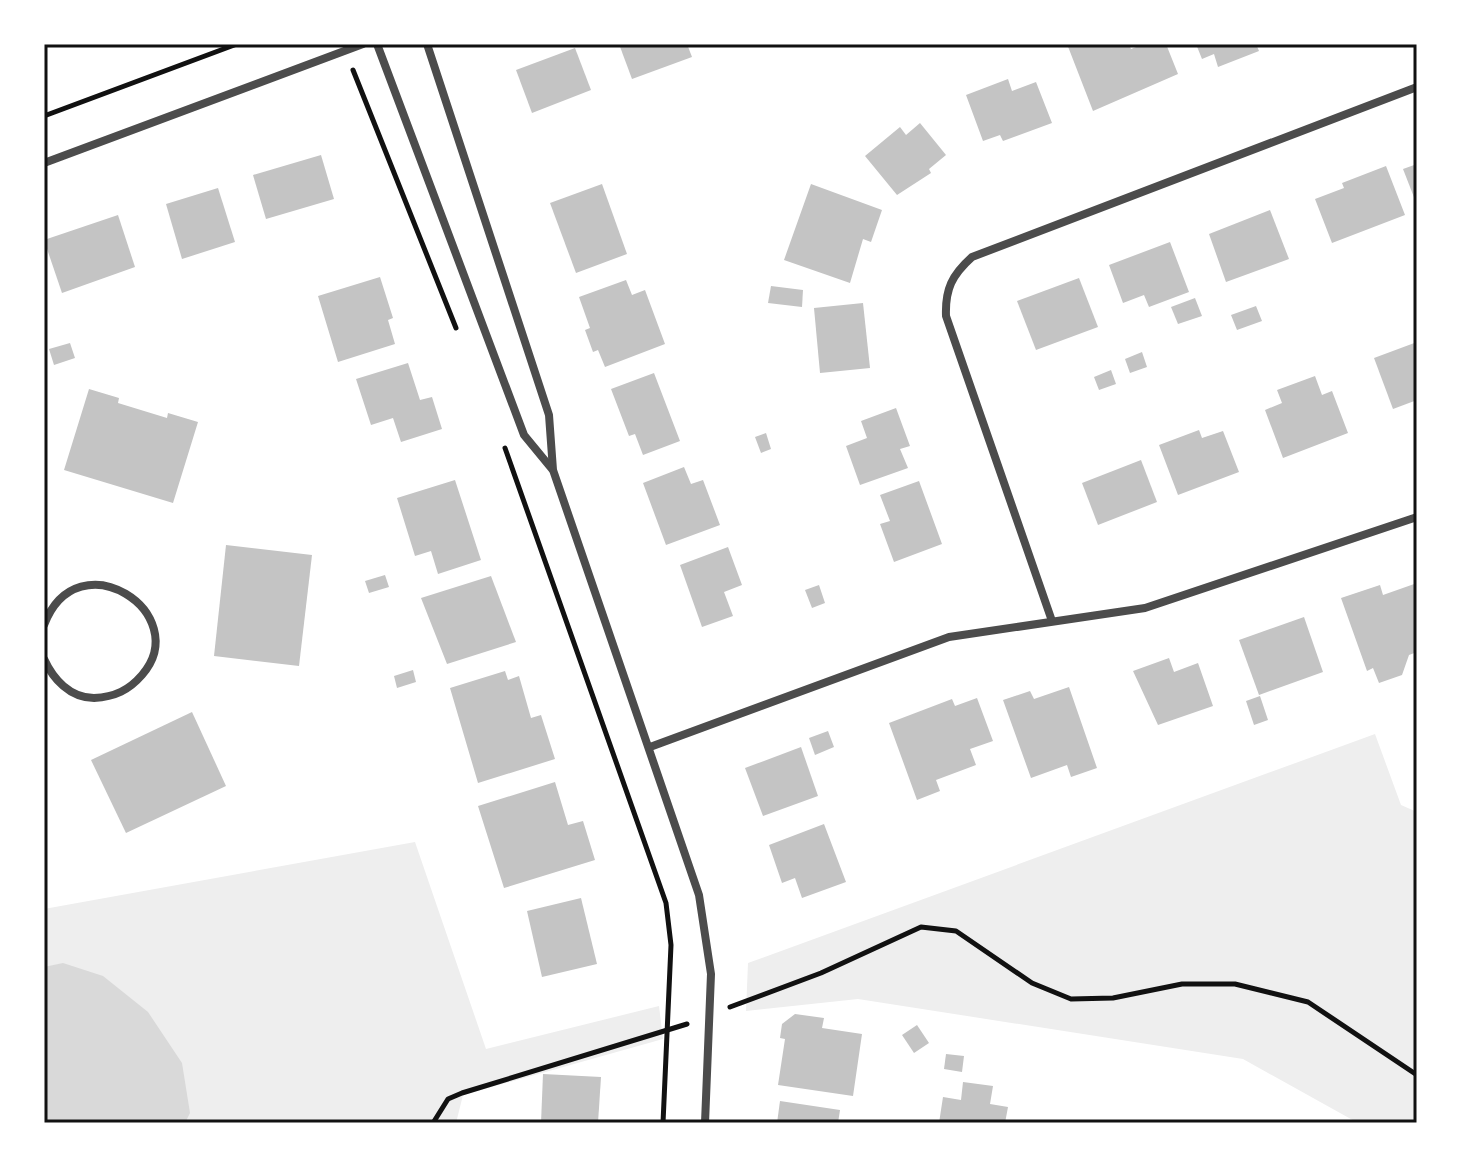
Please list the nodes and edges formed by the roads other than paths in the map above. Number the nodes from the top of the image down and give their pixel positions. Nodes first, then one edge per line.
1 (363, 44) edge
2 (377, 44) edge
3 (427, 44) edge
4 (1417, 87) edge
5 (44, 163) edge
6 (553, 470) junction
7 (1417, 517) edge
8 (1052, 621) junction
9 (44, 625) edge
10 (44, 659) edge
11 (650, 747) junction
12 (705, 1123) edge

1 - 5 street
2 - 6 street
3 - 6 street
4 - 8 street
6 - 11 street
7 - 8 street
8 - 11 street
9 - 10 street
11 - 12 street

